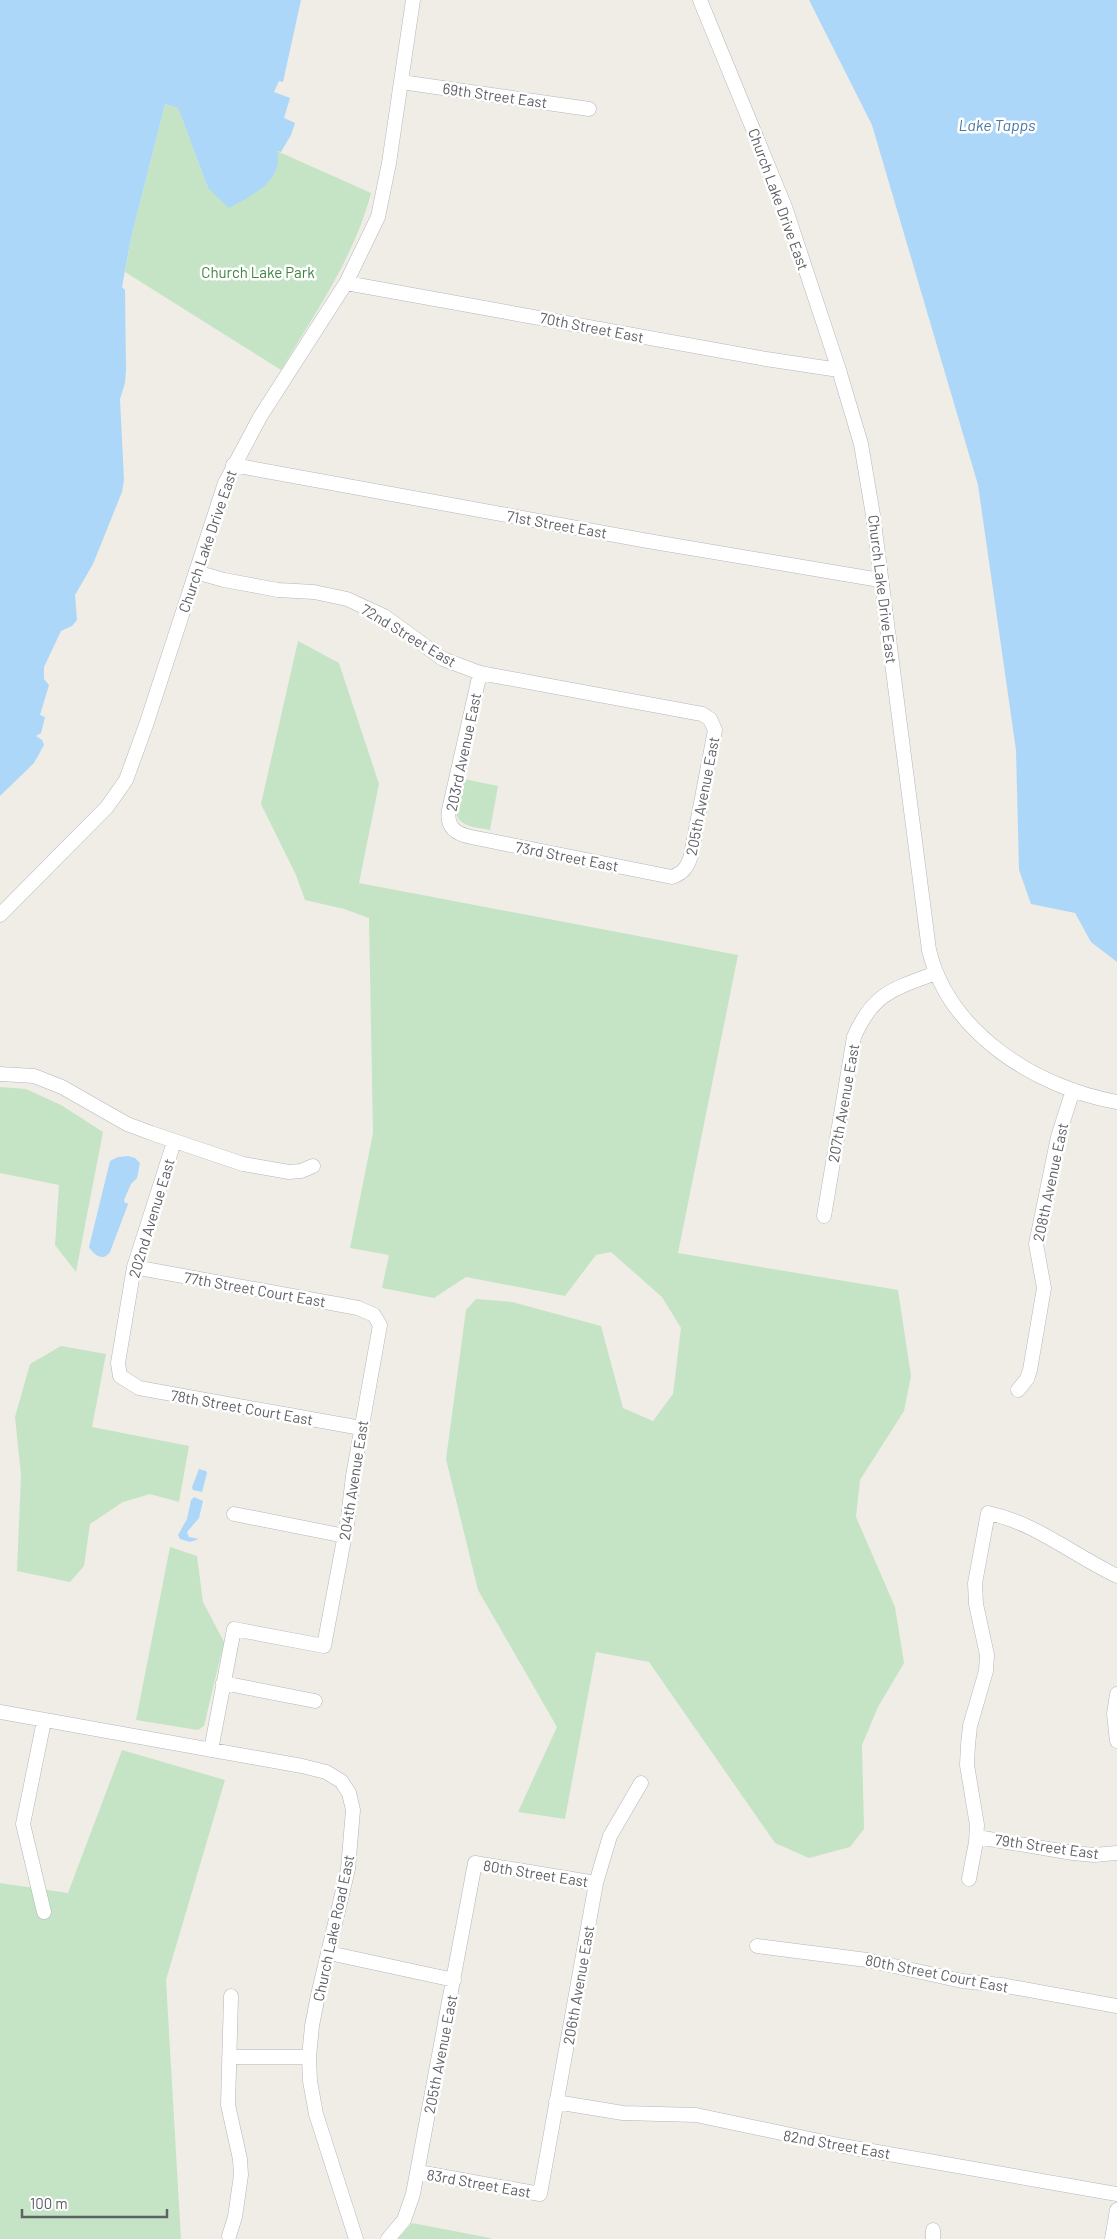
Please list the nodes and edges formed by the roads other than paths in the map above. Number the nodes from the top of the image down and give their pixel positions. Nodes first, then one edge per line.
1 (413, 0) edge
2 (700, 0) edge
3 (401, 82) junction
4 (589, 109) dead end
5 (346, 282) junction
6 (839, 370) junction
7 (233, 465) junction
8 (196, 572) junction
9 (880, 580) junction
10 (480, 673) junction
11 (710, 719) joint
12 (453, 829) joint
13 (682, 872) joint
14 (0, 915) edge
15 (936, 973) junction
16 (0, 1074) edge
17 (1073, 1090) junction
18 (1117, 1102) edge
19 (174, 1142) junction
20 (313, 1166) dead end
21 (824, 1216) dead end
22 (134, 1267) junction
23 (374, 1315) joint
24 (125, 1381) joint
25 (1018, 1390) dead end
26 (361, 1428) junction
27 (234, 1514) dead end
28 (345, 1536) junction
29 (1117, 1576) edge
30 (224, 1683) junction
31 (1117, 1694) edge
32 (315, 1701) dead end
33 (0, 1712) edge
34 (44, 1721) junction
35 (1117, 1741) edge
36 (211, 1750) junction
37 (641, 1783) dead end
38 (977, 1837) junction
39 (1117, 1853) edge
40 (475, 1863) joint
41 (969, 1879) dead end
42 (596, 1883) junction
43 (44, 1912) dead end
44 (757, 1946) dead end
45 (329, 1953) junction
46 (454, 1980) junction
47 (231, 1996) dead end
48 (1117, 2006) edge
49 (229, 2057) junction
50 (309, 2057) junction
51 (556, 2102) junction
52 (418, 2172) junction
53 (540, 2194) joint
54 (1117, 2194) edge
55 (1117, 2210) edge
56 (229, 2236) dead end
57 (356, 2239) edge
58 (388, 2239) edge
59 (1112, 2239) edge

1 - 3 street, Church Lake Drive East
2 - 6 street, Church Lake Drive East
3 - 4 street, 69th Street East
3 - 5 street, Church Lake Drive East
5 - 6 street, 70th Street East
5 - 7 street, Church Lake Drive East
6 - 9 street, Church Lake Drive East
7 - 8 street, Church Lake Drive East
7 - 9 street, 71st Street East
8 - 10 street, 72nd Street East
8 - 14 street, Church Lake Drive East
9 - 15 street, Church Lake Drive East
10 - 11 street, 72nd Street East
10 - 12 street, 203rd Avenue East
11 - 13 street, 205th Avenue East
12 - 13 street, 73rd Street East
15 - 17 street, Church Lake Drive East
15 - 21 street, 207th Avenue East
16 - 19 street
17 - 18 street, Church Lake Drive East
17 - 25 street, 208th Avenue East
19 - 20 street
19 - 22 street, 202nd Avenue East
22 - 23 street, 77th Street Court East
22 - 24 street, 202nd Avenue East
23 - 26 street, 204th Avenue East
24 - 26 street, 78th Street Court East
26 - 28 street, 204th Avenue East
27 - 28 street
28 - 30 street, 204th Avenue East
29 - 38 street
30 - 32 street
30 - 36 street
31 - 35 street
33 - 34 street, Church Lake Road East
34 - 36 street, Church Lake Road East
34 - 43 street
36 - 45 street, Church Lake Road East
37 - 42 street, 206th Avenue East
38 - 39 street, 79th Street East
38 - 41 street
40 - 42 street, 80th Street East
40 - 46 street, 205th Avenue East
42 - 51 street, 206th Avenue East
44 - 48 street, 80th Street Court East
45 - 46 street
45 - 50 street, Church Lake Road East
46 - 52 street, 205th Avenue East
47 - 49 street
49 - 50 street
49 - 56 street
50 - 57 street, Church Lake Road East
51 - 53 street, 206th Avenue East
51 - 54 street, 82nd Street East
52 - 53 street, 83rd Street East
52 - 58 street, 205th Avenue East
55 - 59 street

